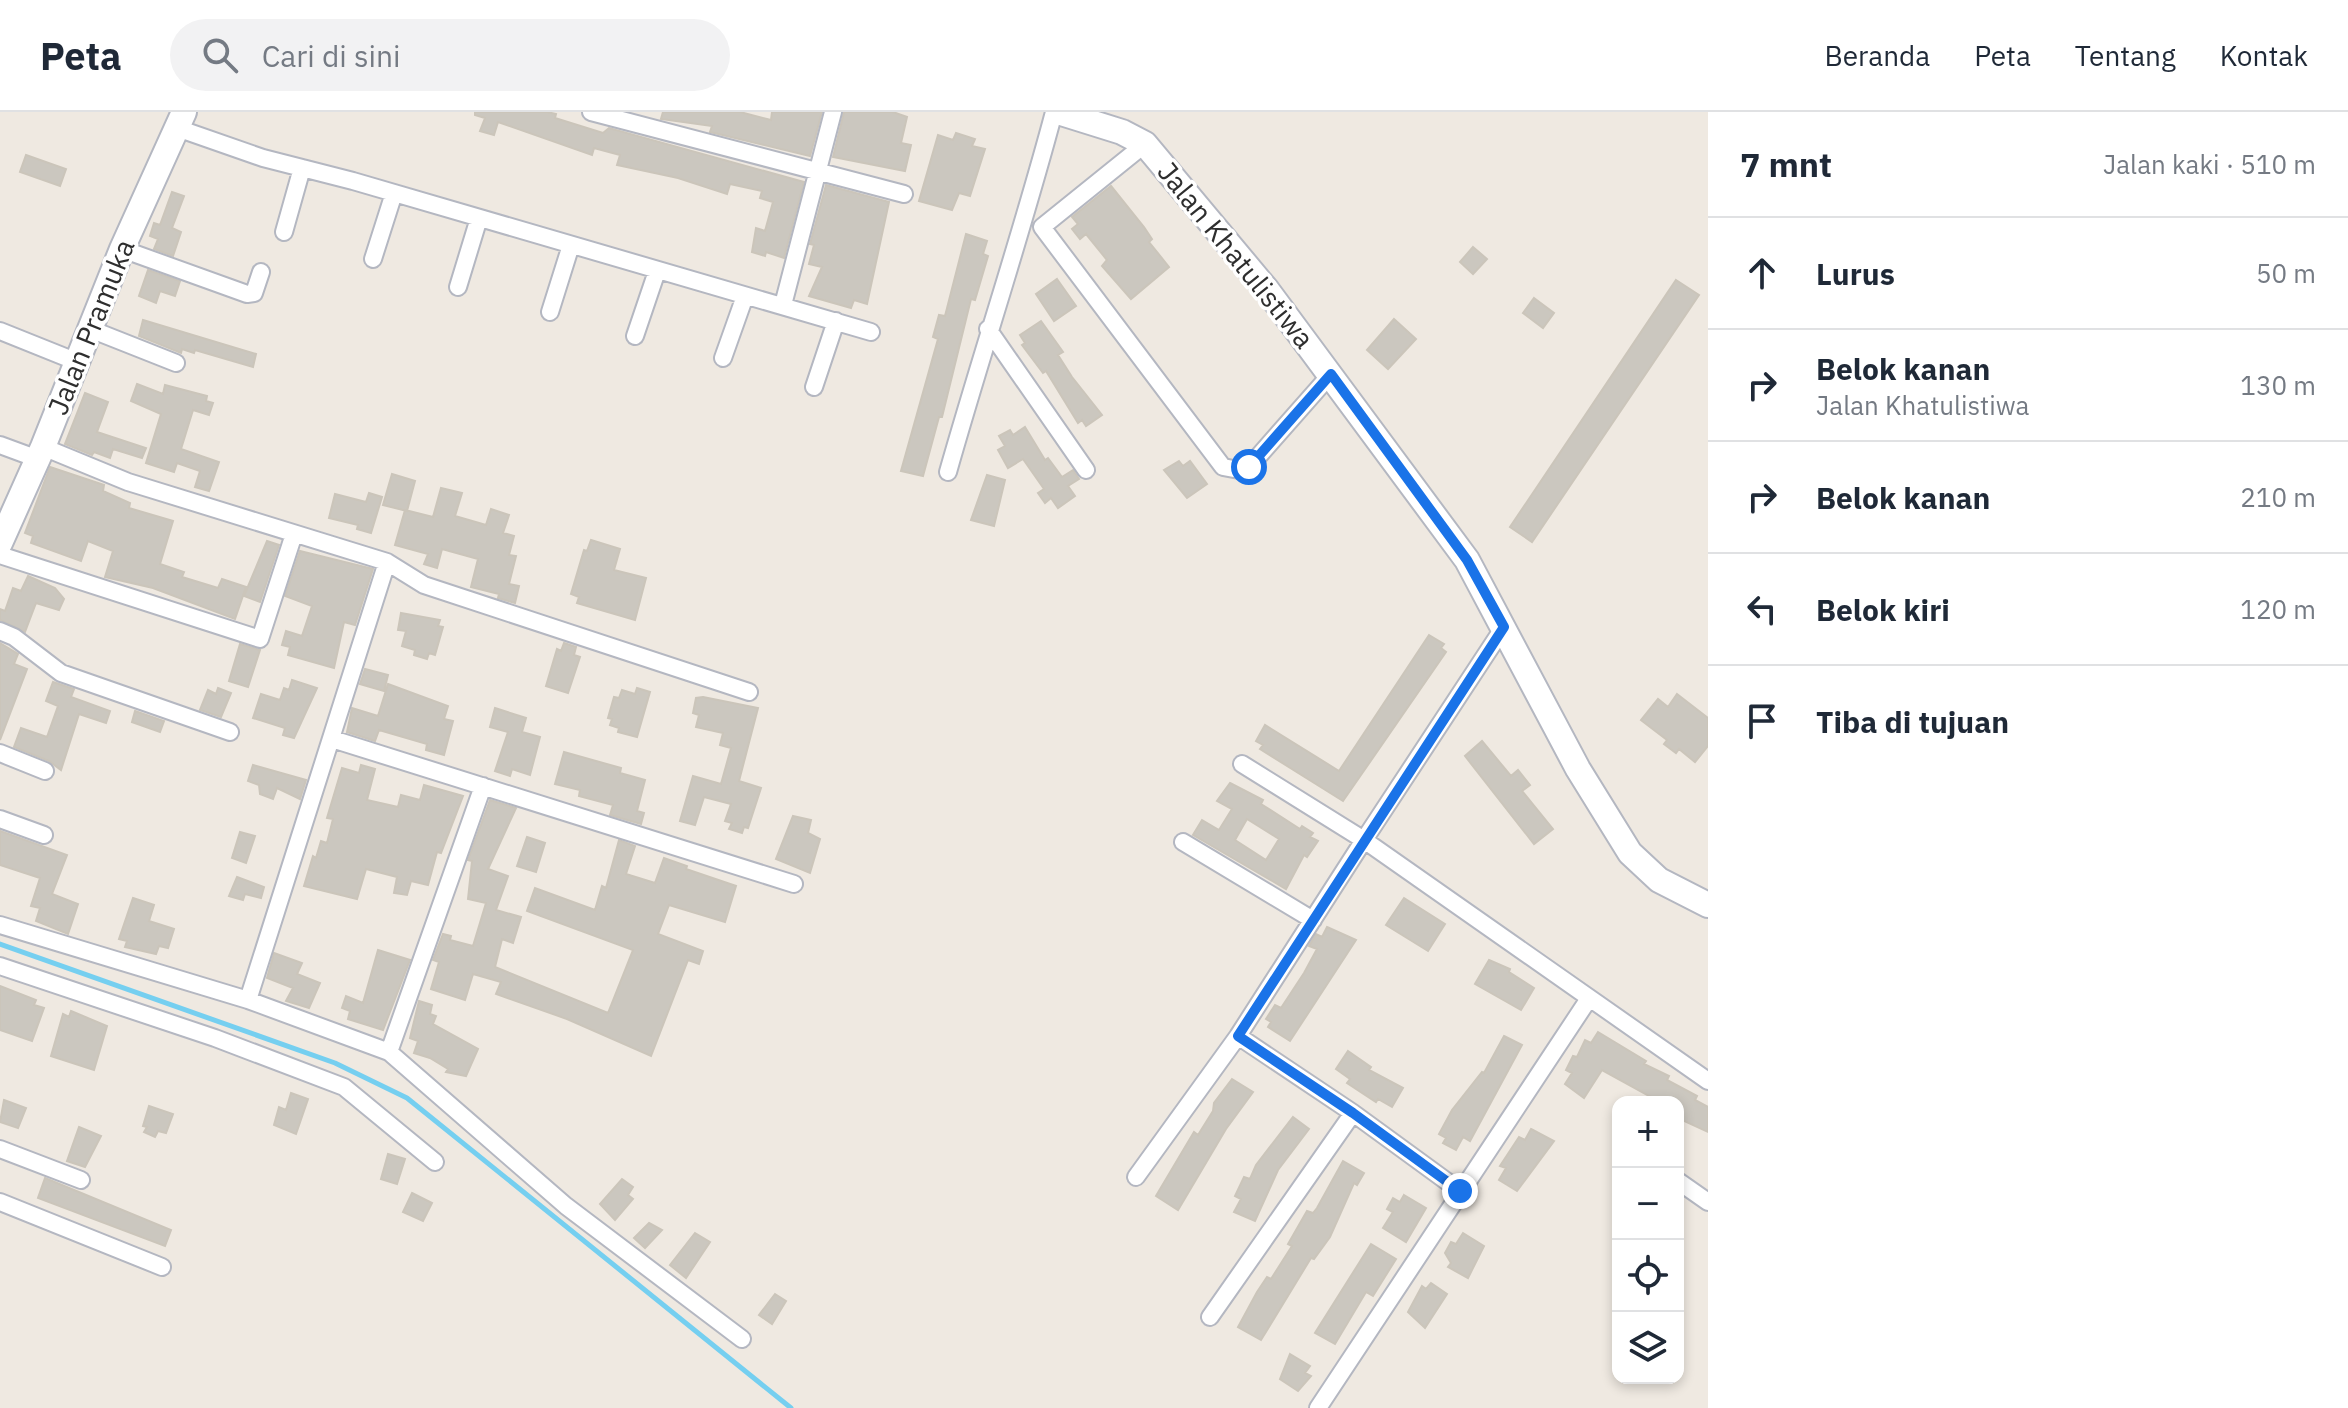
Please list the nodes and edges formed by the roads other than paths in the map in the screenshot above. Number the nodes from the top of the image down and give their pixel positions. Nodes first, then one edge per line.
1 (591, 112) edge
2 (833, 112) edge
3 (1056, 112) edge
4 (180, 120) edge
5 (1145, 144) junction
6 (302, 168) junction
7 (818, 172) junction
8 (394, 193) junction
9 (904, 194) dead end
10 (479, 218) junction
11 (1042, 227) junction
12 (1023, 229) junction
13 (284, 232) dead end
14 (571, 245) junction
15 (122, 249) junction
16 (373, 259) dead end
17 (657, 271) junction
18 (261, 272) dead end
19 (458, 287) dead end
20 (745, 296) junction
21 (783, 305) junction
22 (550, 312) dead end
23 (836, 321) junction
24 (90, 329) junction
25 (988, 329) junction
26 (0, 331) edge
27 (871, 332) dead end
28 (635, 336) dead end
29 (723, 358) dead end
30 (75, 361) junction
31 (176, 363) dead end
32 (1331, 374) junction
33 (814, 387) dead end
34 (0, 445) edge
35 (40, 453) junction
36 (1086, 470) dead end
37 (948, 472) dead end
38 (294, 534) junction
39 (0, 543) edge
40 (0, 555) edge
41 (387, 562) junction
42 (1504, 627) junction
43 (0, 631) edge
44 (749, 692) dead end
45 (230, 732) dead end
46 (332, 739) junction
47 (0, 753) edge
48 (1242, 764) dead end
49 (45, 771) dead end
50 (483, 786) junction
51 (0, 819) edge
52 (44, 835) dead end
53 (1364, 840) junction
54 (1183, 842) dead end
55 (794, 884) dead end
56 (1708, 905) edge
57 (1313, 920) junction
58 (0, 925) edge
59 (0, 966) edge
60 (248, 1000) junction
61 (1588, 1000) junction
62 (1238, 1036) junction
63 (389, 1052) junction
64 (1708, 1081) edge
65 (1353, 1113) junction
66 (0, 1149) edge
67 (435, 1162) dead end
68 (1136, 1177) dead end
69 (81, 1180) dead end
70 (1684, 1185) edge
71 (1460, 1191) junction
72 (0, 1202) edge
73 (1708, 1202) edge
74 (162, 1267) dead end
75 (1210, 1317) dead end
76 (742, 1339) dead end
77 (1318, 1408) edge

1 - 7 street
2 - 7 street
3 - 5 street, Jalan Khatulistiwa
3 - 12 street
4 - 6 street
4 - 15 street, Jalan Pramuka
5 - 11 street
5 - 32 street, Jalan Khatulistiwa
6 - 8 street
6 - 13 street
7 - 9 street
7 - 21 street
8 - 10 street
8 - 16 street
10 - 14 street
10 - 19 street
11 - 12 street
11 - 32 street
12 - 25 street
14 - 17 street
14 - 22 street
15 - 18 street
15 - 24 street, Jalan Pramuka
17 - 20 street
17 - 28 street
20 - 21 street
20 - 29 street
21 - 23 street
23 - 27 street
23 - 33 street
24 - 30 street, Jalan Pramuka
24 - 31 street
25 - 36 street
25 - 37 street
26 - 30 street
30 - 35 street, Jalan Pramuka
32 - 42 street, Jalan Khatulistiwa
34 - 35 street
35 - 38 street
35 - 39 street, Jalan Pramuka
38 - 40 street
38 - 41 street
41 - 44 street
41 - 46 street
42 - 53 street
42 - 56 street, Jalan Khatulistiwa
43 - 45 street
46 - 50 street
46 - 60 street
47 - 49 street
48 - 53 street
50 - 55 street
50 - 63 street
51 - 52 street
53 - 57 street
53 - 61 street
54 - 57 street
57 - 62 street
58 - 60 street
59 - 67 street
60 - 63 street
61 - 64 street
61 - 71 street
62 - 65 street
62 - 68 street
63 - 76 street
65 - 71 street
65 - 75 street
66 - 69 street
70 - 73 street
71 - 77 street
72 - 74 street

